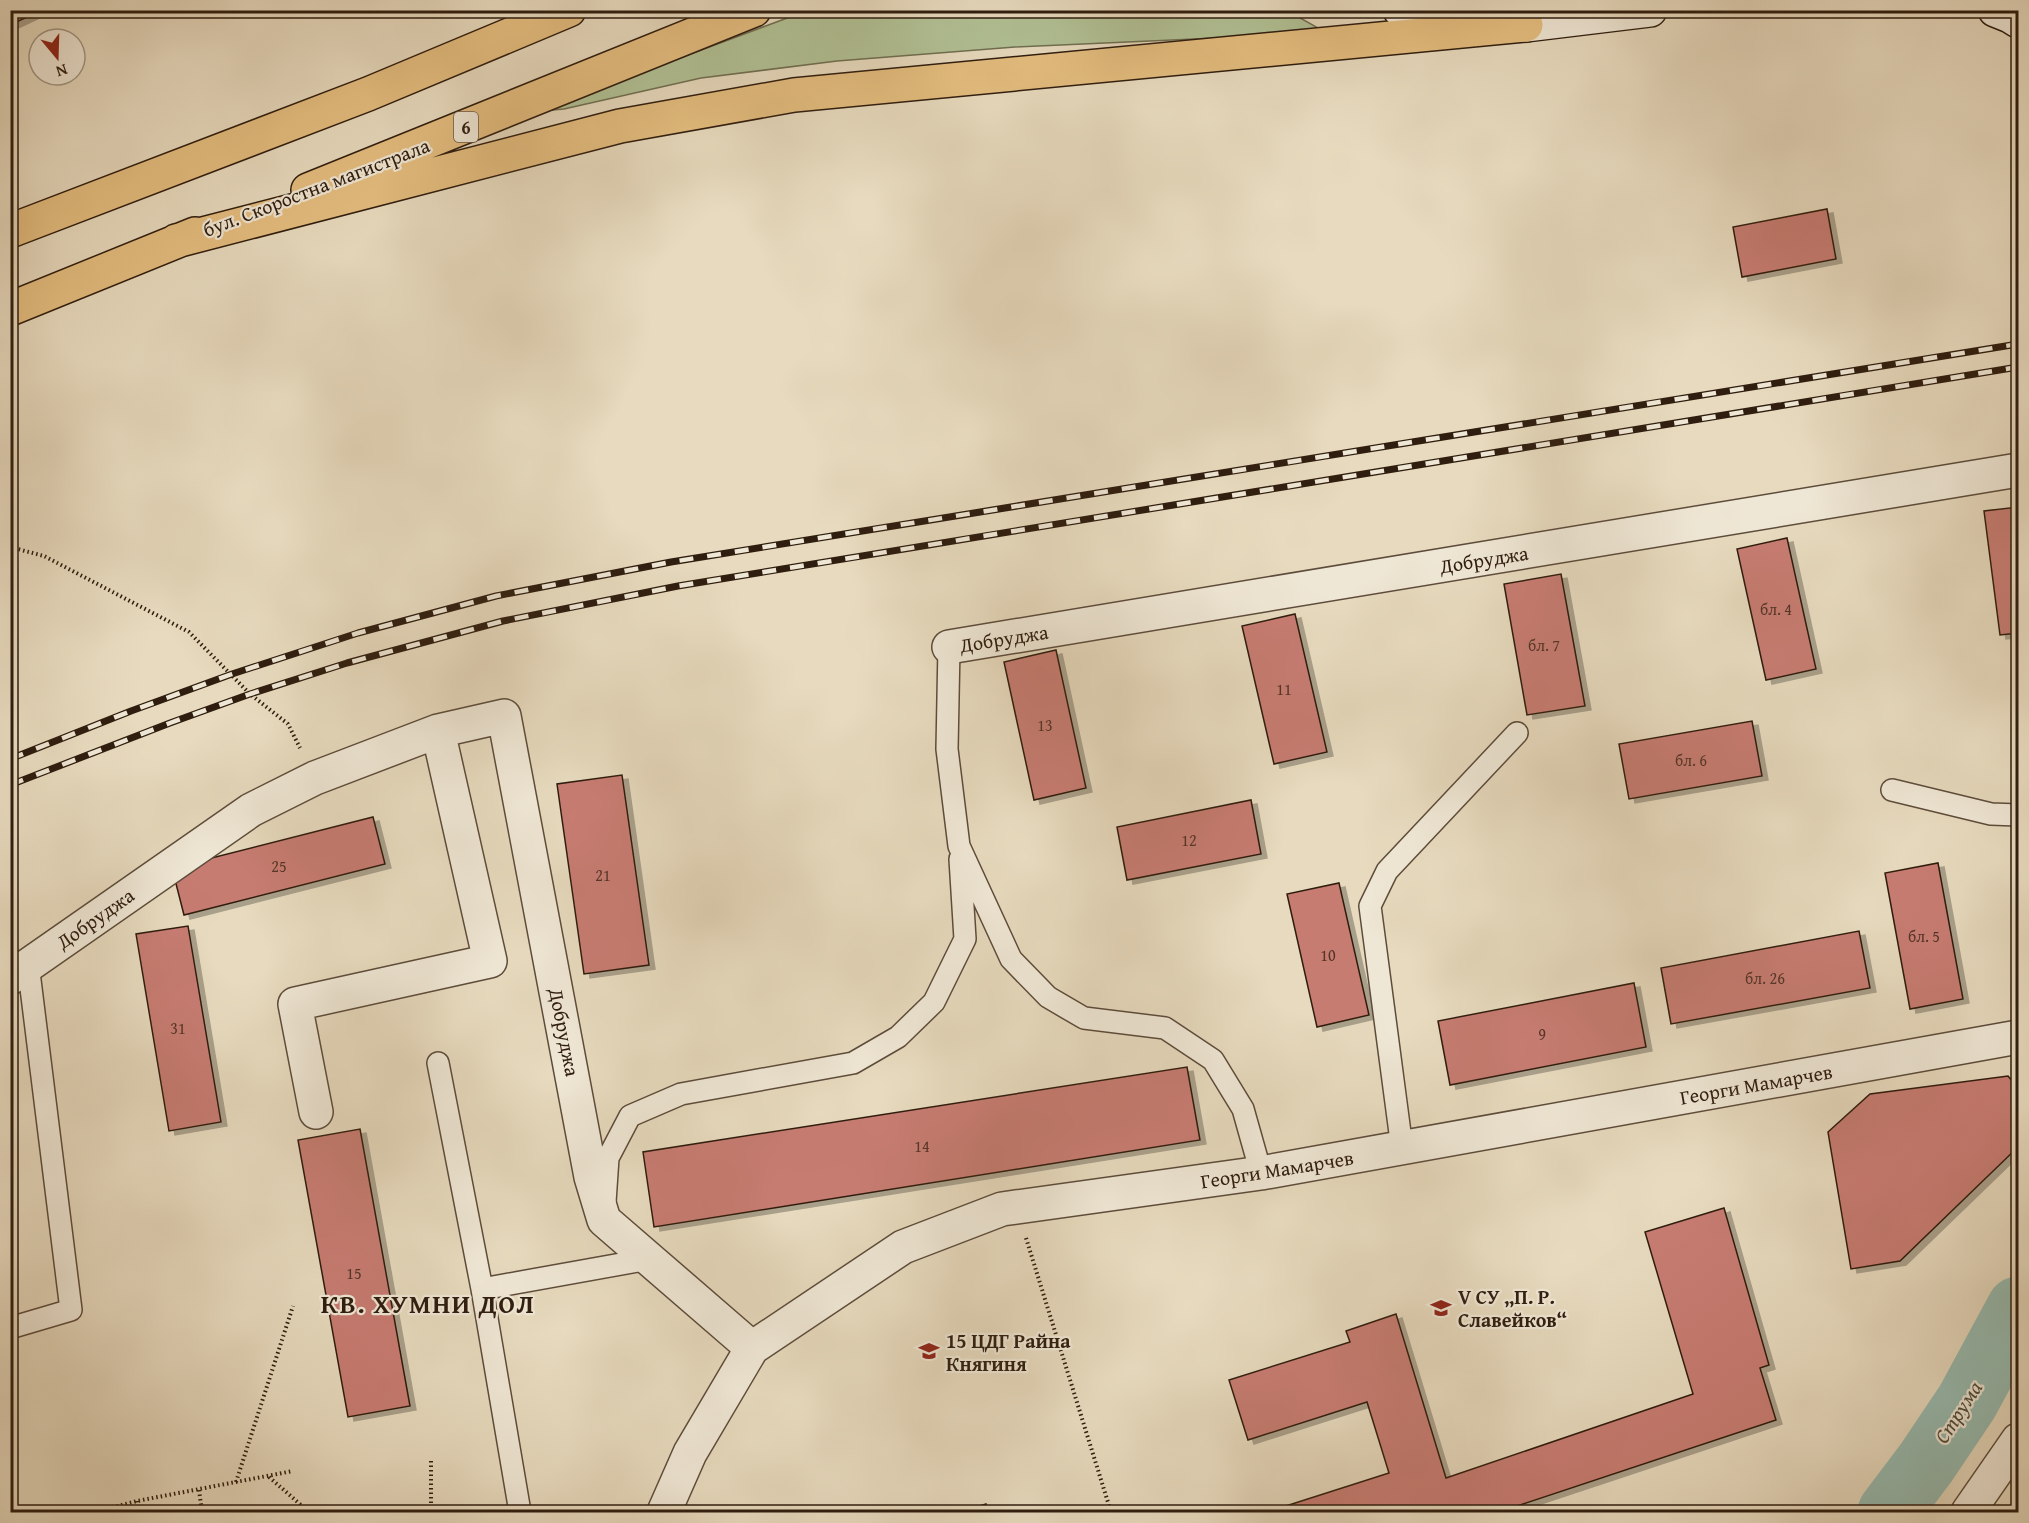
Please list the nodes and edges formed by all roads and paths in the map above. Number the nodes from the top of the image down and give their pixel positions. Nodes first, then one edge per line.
1 (531, 10) edge
2 (569, 10) edge
3 (754, 10) edge
4 (1400, 10) edge
5 (1650, 10) edge
6 (1995, 10) edge
7 (2019, 21) edge
8 (1526, 25) junction
9 (463, 54) junction
10 (10, 231) edge
11 (176, 241) junction
12 (10, 309) edge
13 (2019, 470) edge
14 (10, 547) edge
15 (949, 647) joint
16 (438, 731) junction
17 (1517, 733) dead end
18 (315, 778) junction
19 (1892, 790) dead end
20 (2019, 815) edge
21 (959, 846) junction
22 (19, 971) edge
23 (2019, 1037) edge
24 (438, 1063) dead end
25 (316, 1112) dead end
26 (1402, 1148) junction
27 (1261, 1173) junction
28 (1017, 1207) junction
29 (604, 1220) junction
30 (649, 1259) junction
31 (482, 1289) junction
32 (293, 1306) dead end
33 (10, 1328) edge
34 (752, 1348) junction
35 (2019, 1440) edge
36 (431, 1461) dead end
37 (293, 1471) dead end
38 (269, 1476) junction
39 (236, 1482) junction
40 (199, 1490) junction
41 (137, 1501) junction
42 (95, 1512) edge
43 (139, 1512) edge
44 (202, 1512) edge
45 (309, 1512) edge
46 (431, 1512) edge
47 (520, 1512) edge
48 (664, 1512) edge
49 (1111, 1512) edge
50 (1968, 1512) edge

1 - 9 highway
2 - 9 highway
3 - 11 highway, бул. Скоростна магистрала / 6
4 - 8 street
5 - 8 street
6 - 7 street
8 - 11 highway
9 - 10 highway
11 - 12 highway, бул. Скоростна магистрала / 6
13 - 15 street, Добруджа
14 - 18 path
15 - 21 lane
16 - 18 street, Добруджа
16 - 25 street
16 - 29 street, Добруджа
17 - 26 lane
18 - 22 street, Добруджа
19 - 20 lane
21 - 27 lane
21 - 29 lane
22 - 33 lane
23 - 26 street, Георги Мамарчев
24 - 31 lane
26 - 27 street, Георги Мамарчев
27 - 28 street, Георги Мамарчев
28 - 34 street, Георги Мамарчев
28 - 49 path
29 - 30 street
30 - 31 lane
30 - 34 street
31 - 47 lane
32 - 39 path
34 - 48 street, Георги Мамарчев
35 - 50 street
36 - 46 path
37 - 38 path
38 - 39 path
38 - 45 path
39 - 40 path
40 - 41 path
40 - 44 path
41 - 42 path
41 - 43 path

